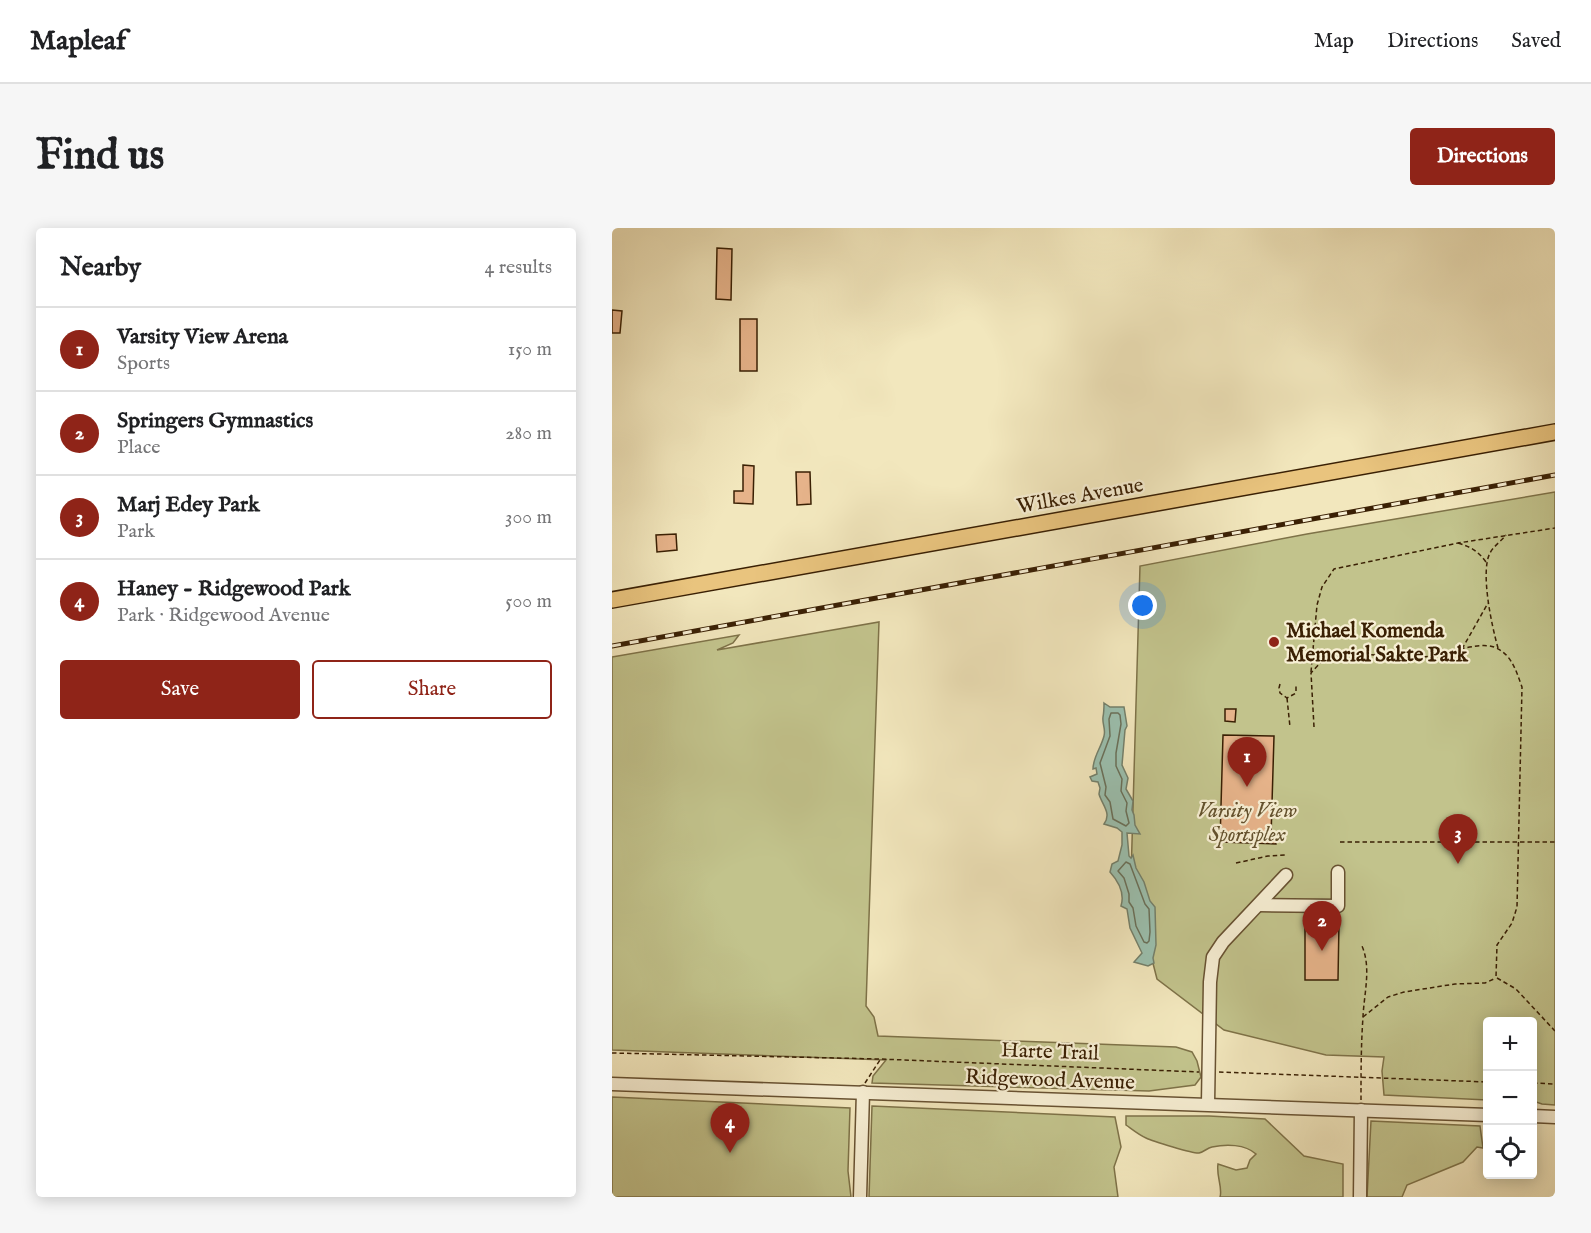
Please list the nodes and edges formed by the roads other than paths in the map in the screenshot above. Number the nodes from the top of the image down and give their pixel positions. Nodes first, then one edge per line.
1 (1555, 432) edge
2 (612, 600) edge
3 (1338, 872) dead end
4 (1286, 875) dead end
5 (1259, 905) junction
6 (612, 1084) edge
7 (863, 1092) junction
8 (1208, 1104) junction
9 (1361, 1110) junction
10 (1483, 1115) edge
11 (1537, 1116) edge
12 (1555, 1117) edge
13 (860, 1197) edge
14 (1360, 1197) edge

1 - 2 main road, Wilkes Avenue
3 - 5 street
4 - 5 street
5 - 8 street
6 - 7 street, Ridgewood Avenue
7 - 8 street, Ridgewood Avenue
7 - 13 street
8 - 9 street, Ridgewood Avenue
9 - 10 street, Ridgewood Avenue
9 - 14 street
11 - 12 street

